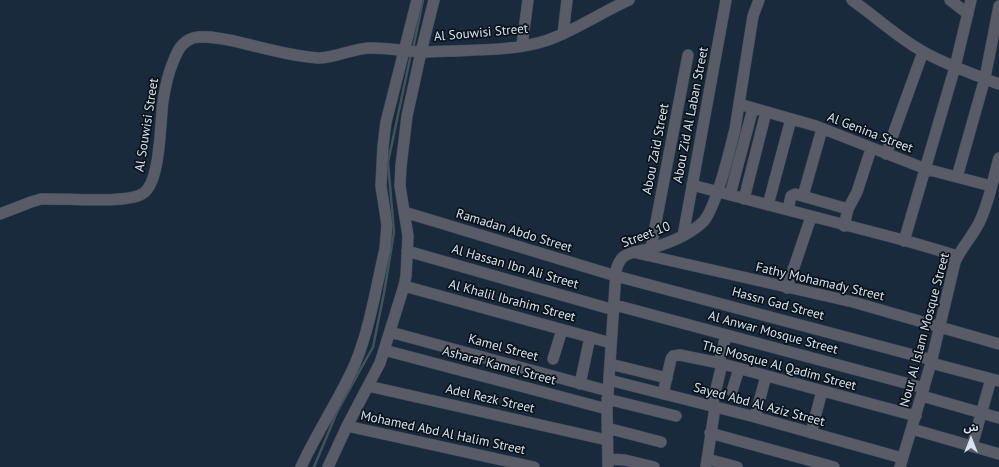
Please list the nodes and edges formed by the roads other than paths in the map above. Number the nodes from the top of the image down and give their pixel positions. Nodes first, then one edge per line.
1 (417, 0) edge
2 (434, 0) edge
3 (528, 0) edge
4 (567, 0) edge
5 (629, 0) edge
6 (726, 0) edge
7 (759, 0) edge
8 (852, 0) edge
9 (950, 0) edge
10 (971, 0) edge
11 (611, 4) edge
12 (999, 6) edge
13 (968, 14) junction
14 (563, 34) junction
15 (522, 45) junction
16 (405, 50) junction
17 (419, 51) junction
18 (923, 52) junction
19 (688, 55) dead end
20 (955, 67) junction
21 (985, 78) junction
22 (999, 84) edge
23 (739, 104) junction
24 (753, 108) junction
25 (766, 112) junction
26 (791, 119) junction
27 (822, 129) junction
28 (871, 149) junction
29 (886, 154) junction
30 (999, 158) edge
31 (926, 169) junction
32 (957, 178) junction
33 (692, 186) junction
34 (991, 186) junction
35 (717, 192) junction
36 (730, 195) junction
37 (803, 196) junction
38 (744, 199) junction
39 (768, 205) junction
40 (848, 209) junction
41 (788, 210) junction
42 (404, 212) junction
43 (0, 214) edge
44 (811, 217) junction
45 (844, 226) junction
46 (683, 236) junction
47 (904, 241) junction
48 (650, 248) junction
49 (407, 251) junction
50 (632, 252) junction
51 (958, 256) junction
52 (616, 276) junction
53 (404, 286) junction
54 (787, 288) junction
55 (614, 308) junction
56 (940, 327) junction
57 (562, 330) junction
58 (390, 332) junction
59 (726, 335) junction
60 (590, 337) junction
61 (612, 343) junction
62 (999, 344) edge
63 (384, 350) junction
64 (553, 359) dead end
65 (932, 362) junction
66 (610, 364) junction
67 (721, 364) junction
68 (738, 368) junction
69 (766, 376) junction
70 (667, 378) junction
71 (995, 380) edge
72 (580, 384) junction
73 (368, 386) junction
74 (732, 391) dead end
75 (822, 391) junction
76 (923, 392) junction
77 (663, 394) junction
78 (608, 395) junction
79 (714, 406) junction
80 (981, 413) junction
81 (676, 416) dead end
82 (916, 416) junction
83 (755, 417) junction
84 (999, 418) edge
85 (347, 426) junction
86 (606, 428) junction
87 (912, 429) junction
88 (710, 433) junction
89 (811, 433) junction
90 (607, 440) junction
91 (662, 442) dead end
92 (972, 446) junction
93 (999, 454) edge
94 (608, 463) edge
95 (706, 463) edge
96 (901, 463) edge
97 (647, 466) edge
98 (301, 467) edge
99 (328, 467) edge
100 (534, 467) edge
101 (737, 467) edge
102 (834, 467) edge

1 - 16 street
2 - 17 street
3 - 15 street
4 - 14 street
5 - 11 street, Al Souwisi Street
6 - 33 street, Abou Zid Al Laban Street
7 - 23 street, Street 10
8 - 18 street
9 - 13 street
10 - 13 street
11 - 14 street, Al Souwisi Street
12 - 21 street
13 - 20 street
14 - 15 street, Al Souwisi Street
15 - 17 street, Al Souwisi Street
16 - 17 street, Al Souwisi Street
16 - 43 street, Al Souwisi Street
16 - 98 street
17 - 42 street
18 - 20 street
18 - 29 street
19 - 48 street, Abou Zaid Street
20 - 21 street
20 - 31 street
21 - 22 street
21 - 32 street
23 - 24 street, Al Genina Street
23 - 35 street, Street 10
24 - 25 street, Al Genina Street
24 - 36 street
25 - 26 street, Al Genina Street
25 - 38 street
26 - 27 street, Al Genina Street
26 - 39 street
27 - 28 street, Al Genina Street
27 - 37 street
28 - 29 street, Al Genina Street
28 - 40 street
29 - 31 street, Al Genina Street
30 - 34 street, Nour Al Islam Mosque Street
31 - 32 street, Al Genina Street
31 - 47 street
32 - 34 street, Al Genina Street
33 - 35 street
33 - 46 street, Abou Zid Al Laban Street
34 - 51 street, Nour Al Islam Mosque Street
35 - 36 street
35 - 46 street, Street 10
36 - 38 street
37 - 40 street
37 - 41 street
38 - 39 street
39 - 41 street
40 - 45 street
41 - 44 street
42 - 49 street
42 - 52 street, Ramadan Abdo Street
44 - 45 street
44 - 54 street
45 - 47 street
46 - 48 street, Street 10
47 - 51 street
48 - 50 street, Street 10
49 - 53 street
49 - 55 street, Al Hassan Ibn Ali Street
50 - 52 street, Street 10
50 - 54 street, Fathy Mohamady Street
51 - 56 street, Nour Al Islam Mosque Street
52 - 55 street, Street 10
52 - 65 street, Hassn Gad Street
53 - 57 street, Al Khalil Ibrahim Street
53 - 58 street
54 - 56 street, Fathy Mohamady Street
55 - 59 street, Al Anwar Mosque Street
55 - 61 street, Street 10
56 - 62 street, Fathy Mohamady Street
56 - 65 street, Nour Al Islam Mosque Street
57 - 60 street, Al Khalil Ibrahim Street
57 - 64 street
58 - 63 street
58 - 72 street, Kamel Street
59 - 67 street
59 - 76 street, Al Anwar Mosque Street
60 - 61 street, Al Khalil Ibrahim Street
60 - 72 street
61 - 66 street, Street 10
63 - 73 street
63 - 78 street, Asharaf Kamel Street
65 - 71 street, Hassn Gad Street
65 - 76 street, Nour Al Islam Mosque Street
66 - 70 street
66 - 78 street, Street 10
67 - 68 street, The Mosque Al Qadim Street
67 - 70 street, The Mosque Al Qadim Street
67 - 79 street
68 - 69 street, The Mosque Al Qadim Street
68 - 74 street
69 - 75 street, The Mosque Al Qadim Street
69 - 83 street
70 - 77 street, The Mosque Al Qadim Street
71 - 80 street
72 - 78 street, Kamel Street
73 - 85 street
73 - 90 street, Adel Rezk Street
75 - 82 street, The Mosque Al Qadim Street
75 - 89 street
76 - 80 street, Al Anwar Mosque Street
76 - 82 street, Nour Al Islam Mosque Street
77 - 78 street, Sayed Abd Al Aziz Street
77 - 79 street, Sayed Abd Al Aziz Street
78 - 81 street
78 - 86 street, Street 10
79 - 83 street, Sayed Abd Al Aziz Street
79 - 88 street
80 - 84 street, Al Anwar Mosque Street
80 - 92 street
82 - 87 street, Nour Al Islam Mosque Street
83 - 89 street, Sayed Abd Al Aziz Street
85 - 99 street
85 - 100 street, Mohamed Abd Al Halim Street
86 - 90 street, Street 10
86 - 91 street
87 - 92 street
87 - 96 street, Nour Al Islam Mosque Street
88 - 95 street
88 - 102 street
89 - 96 street, Sayed Abd Al Aziz Street
90 - 94 street, Street 10
92 - 93 street
94 - 97 street
95 - 101 street

